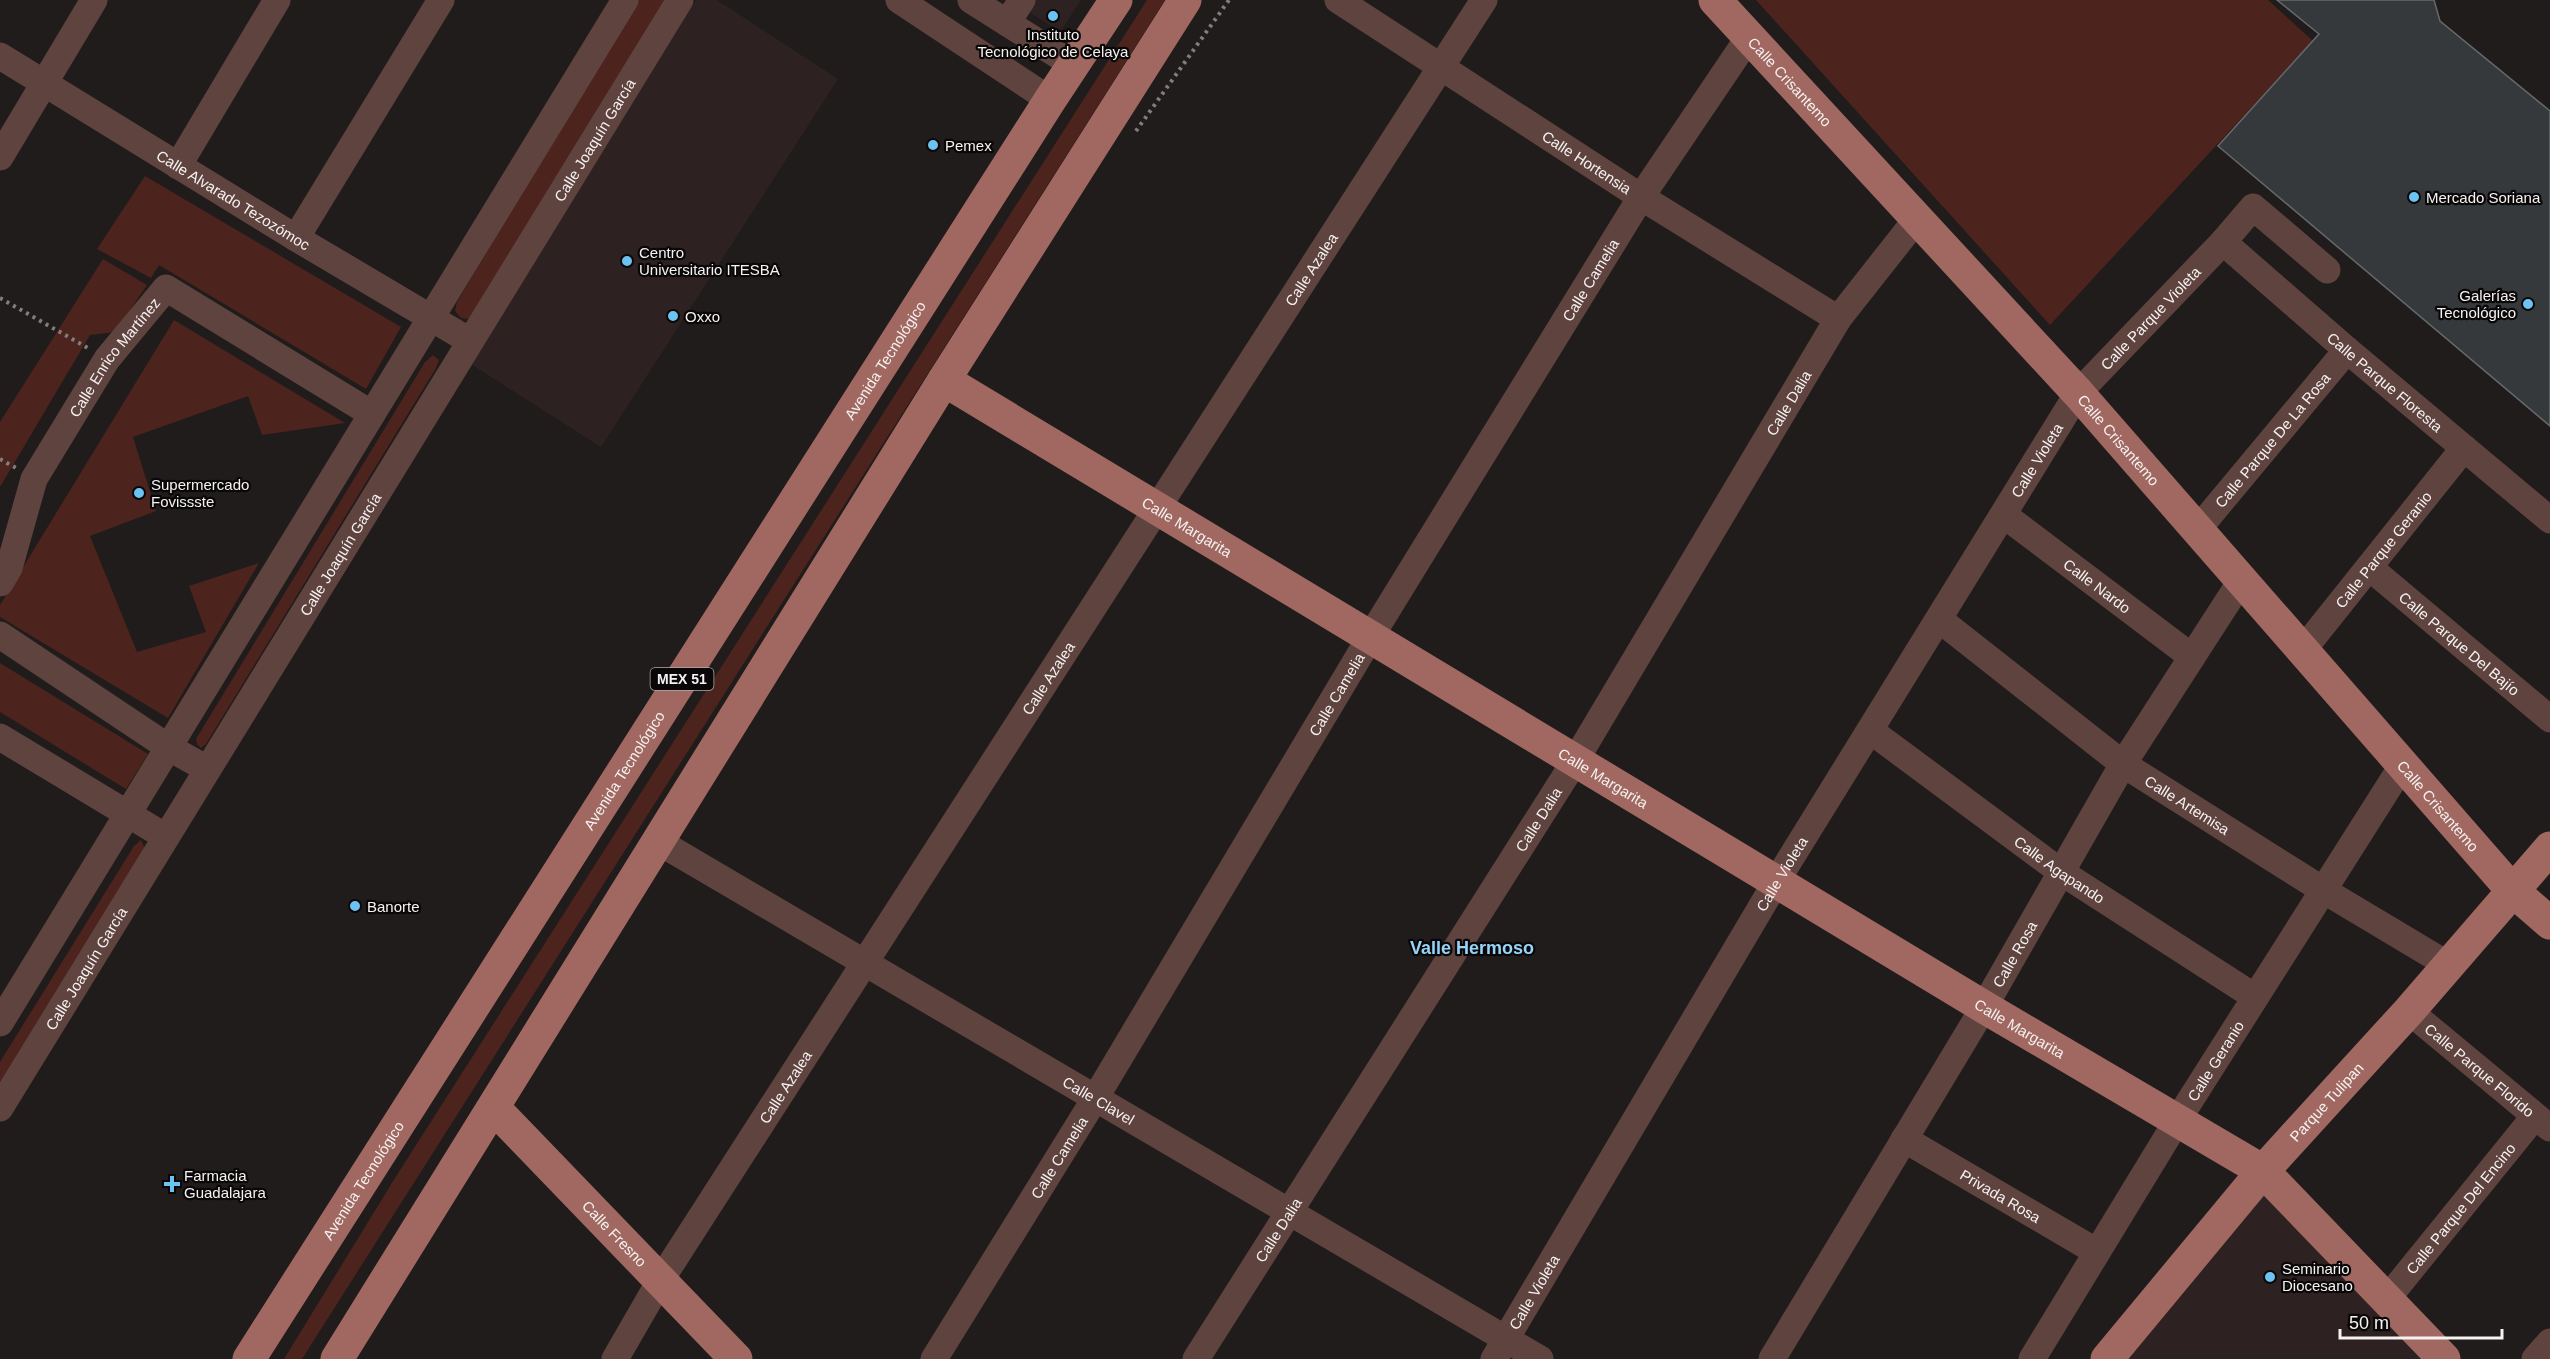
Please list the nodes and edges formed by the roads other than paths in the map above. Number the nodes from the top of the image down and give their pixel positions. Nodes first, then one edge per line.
1 (94, 0) edge
2 (277, 0) edge
3 (441, 0) edge
4 (624, 0) edge
5 (680, 0) edge
6 (899, 0) edge
7 (971, 0) edge
8 (1022, 0) edge
9 (1116, 0) edge
10 (1185, 0) edge
11 (1338, 0) edge
12 (1484, 0) edge
13 (1715, 0) edge
14 (1007, 23) junction
15 (1749, 38) junction
16 (0, 56) edge
17 (1072, 64) junction
18 (1441, 67) junction
19 (44, 83) junction
20 (1050, 100) junction
21 (0, 157) edge
22 (178, 166) junction
23 (1641, 197) junction
24 (1916, 220) junction
25 (296, 238) junction
26 (2223, 242) junction
27 (2327, 270) dead end
28 (432, 317) junction
29 (1838, 319) junction
30 (470, 341) junction
31 (2347, 350) junction
32 (944, 380) junction
33 (2078, 393) junction
34 (372, 414) junction
35 (2464, 448) junction
36 (1157, 509) junction
37 (2004, 515) junction
38 (2550, 520) edge
39 (2198, 529) junction
40 (2370, 568) junction
41 (2241, 580) junction
42 (0, 583) edge
43 (1940, 620) junction
44 (0, 635) edge
45 (1371, 636) junction
46 (2301, 651) junction
47 (2192, 657) junction
48 (2550, 719) edge
49 (1871, 731) junction
50 (0, 737) edge
51 (168, 747) junction
52 (1575, 761) junction
53 (2123, 764) junction
54 (2402, 766) junction
55 (207, 769) junction
56 (128, 814) junction
57 (166, 837) junction
58 (658, 842) junction
59 (2550, 848) edge
60 (2061, 872) junction
61 (1776, 882) junction
62 (2323, 890) junction
63 (2512, 890) junction
64 (2550, 923) edge
65 (865, 963) junction
66 (2450, 966) junction
67 (2255, 997) junction
68 (1984, 1007) junction
69 (2409, 1011) junction
70 (0, 1023) edge
71 (1096, 1097) junction
72 (0, 1108) edge
73 (494, 1108) junction
74 (2176, 1122) junction
75 (2543, 1122) edge
76 (1904, 1139) junction
77 (2263, 1171) junction
78 (1290, 1212) junction
79 (2097, 1252) junction
80 (660, 1281) junction
81 (2386, 1300) junction
82 (2550, 1342) edge
83 (1500, 1349) edge
84 (249, 1359) edge
85 (337, 1359) edge
86 (615, 1359) edge
87 (736, 1359) edge
88 (934, 1359) edge
89 (1196, 1359) edge
90 (1540, 1359) edge
91 (1772, 1359) edge
92 (2032, 1359) edge
93 (2107, 1359) edge
94 (2444, 1359) edge
95 (2535, 1359) edge

1 - 19 street
2 - 22 street
3 - 25 street
4 - 28 street
5 - 30 street, Calle Joaquín García
6 - 20 street
7 - 14 street
8 - 14 street
9 - 17 main road, Avenida Tecnológico / MEX 51
10 - 32 main road
11 - 18 street, Calle Hortensia
12 - 18 street, Calle Azalea
13 - 15 main road, Calle Crisantemo
14 - 17 street
15 - 23 street, Calle Camelia
15 - 24 main road, Calle Crisantemo
16 - 19 street, Calle Alvarado Tezozómoc
17 - 20 main road, Avenida Tecnológico / MEX 51
18 - 23 street, Calle Hortensia
18 - 36 street, Calle Azalea
19 - 21 street
19 - 22 street, Calle Alvarado Tezozómoc
20 - 84 main road, Avenida Tecnológico / MEX 51
22 - 25 street, Calle Alvarado Tezozómoc
23 - 29 street, Calle Hortensia
23 - 45 street, Calle Camelia
24 - 29 street, Calle Dalia
24 - 33 main road, Calle Crisantemo
25 - 28 street, Calle Alvarado Tezozómoc
26 - 27 street, Calle Parque Violeta
26 - 31 street, Calle Parque Floresta
26 - 33 street, Calle Parque Violeta
28 - 30 street, Calle Alvarado Tezozómoc
28 - 34 street
29 - 52 street, Calle Dalia
30 - 55 street, Calle Joaquín García
31 - 35 street, Calle Parque Floresta
31 - 39 street, Calle Parque De La Rosa
32 - 36 main road, Calle Margarita
32 - 58 main road
33 - 37 street, Calle Violeta
33 - 39 main road, Calle Crisantemo
34 - 42 street, Calle Enrico Martínez
34 - 51 street
35 - 38 street, Calle Parque Floresta
35 - 40 street, Calle Parque Geranio
36 - 45 main road, Calle Margarita
36 - 65 street, Calle Azalea
37 - 43 street, Calle Violeta
37 - 47 street, Calle Nardo
39 - 41 main road, Calle Crisantemo
40 - 46 street, Calle Parque Geranio
40 - 48 street, Calle Parque Del Bajío
41 - 46 main road, Calle Crisantemo
41 - 47 street, Calle Rosa
43 - 49 street, Calle Violeta
43 - 53 street, Calle Artemisa
44 - 51 street
45 - 52 main road, Calle Margarita
45 - 71 street, Calle Camelia
46 - 54 main road, Calle Crisantemo
47 - 53 street, Calle Rosa
49 - 60 street, Calle Agapando
49 - 61 street, Calle Violeta
50 - 56 street
51 - 55 street
51 - 56 street
52 - 61 main road, Calle Margarita
52 - 78 street, Calle Dalia
53 - 60 street, Calle Rosa
53 - 62 street, Calle Artemisa
54 - 62 street, Calle Geranio
54 - 63 main road, Calle Crisantemo
55 - 57 street, Calle Joaquín García
56 - 57 street
56 - 70 street
57 - 72 street, Calle Joaquín García
58 - 65 street, Calle Clavel
58 - 73 main road
59 - 63 main road, Parque Tulipan
60 - 67 street, Calle Agapando
60 - 68 street, Calle Rosa
61 - 68 main road, Calle Margarita
61 - 83 street, Calle Violeta
62 - 66 street, Calle Artemisa
62 - 67 street, Calle Geranio
63 - 64 main road, Calle Crisantemo
63 - 66 main road, Parque Tulipan
65 - 71 street, Calle Clavel
65 - 80 street, Calle Azalea
66 - 69 main road, Parque Tulipan
67 - 74 street, Calle Geranio
68 - 74 main road, Calle Margarita
68 - 76 street, Calle Rosa
69 - 75 street, Calle Parque Florido
69 - 77 main road, Parque Tulipan
71 - 78 street, Calle Clavel
71 - 88 street, Calle Camelia
73 - 80 main road, Calle Fresno
73 - 85 main road
74 - 77 main road, Calle Margarita
74 - 79 street, Calle Geranio
75 - 81 street, Calle Parque Del Encino
76 - 79 street, Privada Rosa
76 - 91 street, Calle Rosa
77 - 81 main road, Calle Margarita
77 - 93 main road, Parque Tulipan
78 - 83 street, Calle Clavel
78 - 89 street, Calle Dalia
79 - 92 street, Calle Geranio
80 - 86 street, Calle Azalea
80 - 87 main road, Calle Fresno
81 - 94 main road, Calle Margarita
82 - 95 street
83 - 90 street, Calle Clavel

